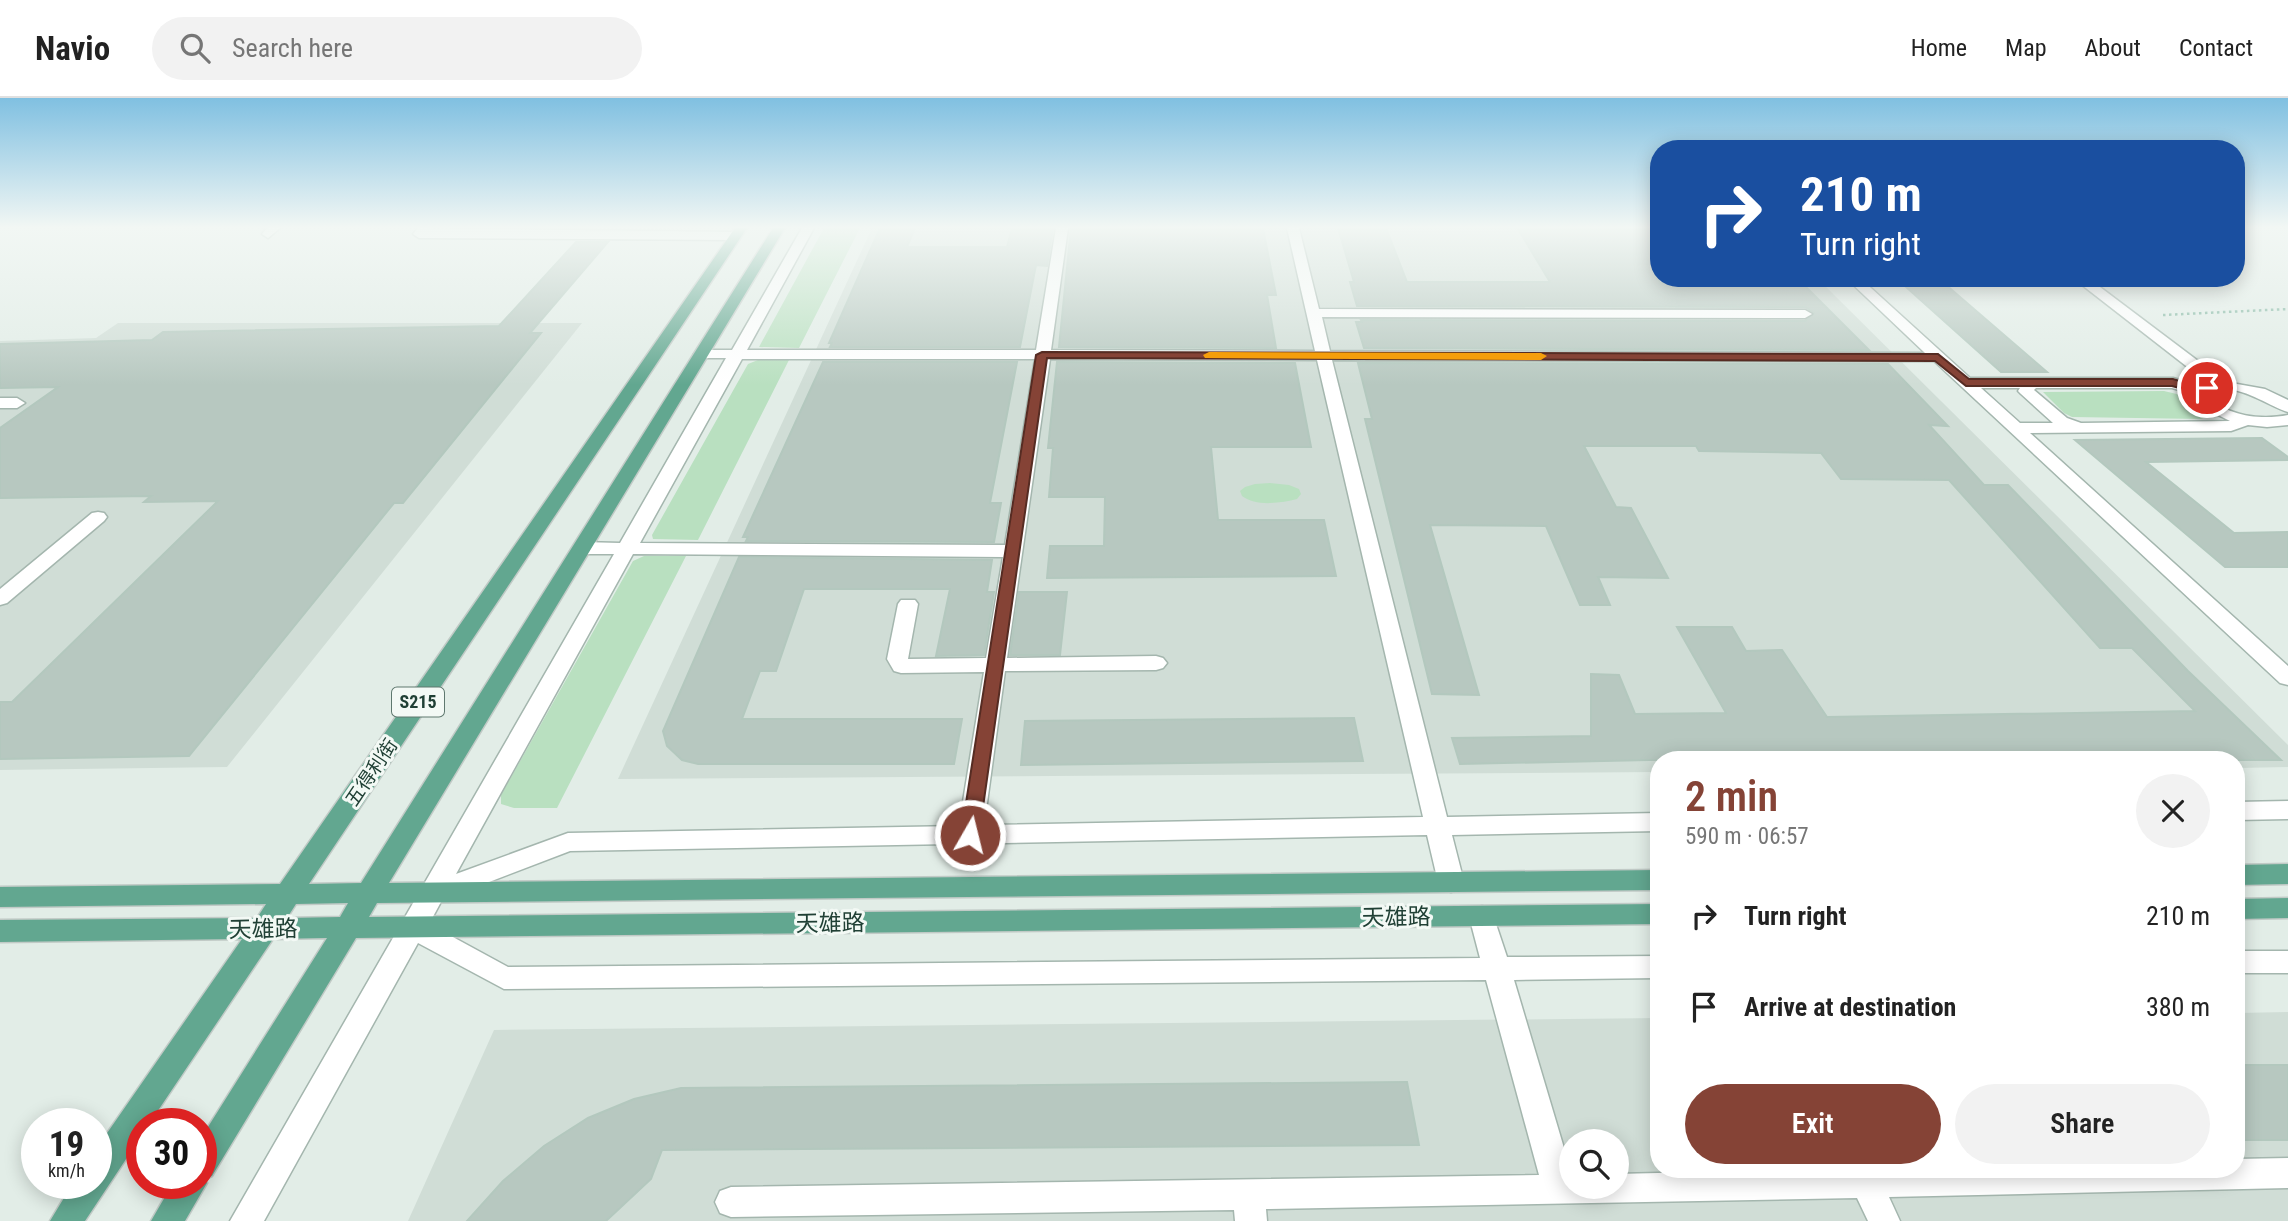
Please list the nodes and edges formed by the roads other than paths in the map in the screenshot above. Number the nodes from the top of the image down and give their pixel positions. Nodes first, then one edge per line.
1 (705, 280) edge
2 (747, 280) edge
3 (778, 280) edge
4 (1054, 280) edge
5 (1306, 280) edge
6 (1862, 287) edge
7 (2090, 287) edge
8 (1314, 313) junction
9 (1805, 314) dead end
10 (701, 354) junction
11 (737, 354) junction
12 (1042, 355) junction
13 (1324, 356) junction
14 (1938, 357) junction
15 (1966, 383) junction
16 (2031, 383) junction
17 (2224, 387) junction
18 (2201, 391) junction
19 (0, 403) edge
20 (17, 403) dead end
21 (2288, 407) edge
22 (2246, 420) junction
23 (2280, 422) edge
24 (2081, 427) junction
25 (2015, 428) junction
26 (2288, 434) edge
27 (98, 517) dead end
28 (582, 548) junction
29 (627, 548) junction
30 (1013, 551) junction
31 (0, 599) edge
32 (908, 604) dead end
33 (1156, 663) dead end
34 (995, 665) junction
35 (2288, 678) edge
36 (2288, 810) edge
37 (2245, 811) edge
38 (1650, 822) edge
39 (1437, 826) junction
40 (970, 835) junction
41 (2288, 874) edge
42 (2245, 875) edge
43 (1650, 880) edge
44 (1451, 882) junction
45 (369, 893) junction
46 (432, 893) junction
47 (288, 894) junction
48 (0, 897) edge
49 (2288, 908) edge
50 (2245, 909) edge
51 (1650, 914) edge
52 (1482, 916) junction
53 (412, 927) junction
54 (347, 928) junction
55 (264, 929) junction
56 (0, 931) edge
57 (2245, 962) edge
58 (2288, 962) edge
59 (1650, 968) edge
60 (1497, 969) junction
61 (217, 1140) edge
62 (112, 1152) edge
63 (2288, 1173) edge
64 (2245, 1174) edge
65 (2054, 1178) edge
66 (1866, 1182) junction
67 (1629, 1188) edge
68 (1559, 1190) joint
69 (81, 1199) edge
70 (181, 1199) edge
71 (731, 1202) dead end
72 (1250, 1208) edge
73 (66, 1221) edge
74 (167, 1221) edge
75 (246, 1221) edge
76 (1884, 1221) edge

1 - 47 main road, 五得利街 / S215
2 - 10 main road, S215
3 - 11 street
4 - 12 street
5 - 8 street
6 - 14 street
7 - 17 street
8 - 9 street
8 - 13 street
10 - 11 street
10 - 28 main road, S215
11 - 12 street
11 - 29 street
12 - 13 street
12 - 30 street
13 - 14 street
13 - 39 street
14 - 15 street
15 - 16 street
15 - 25 street
16 - 18 street
16 - 24 street
17 - 18 street
17 - 21 street
18 - 22 street
19 - 20 street
22 - 23 street
22 - 24 street
23 - 26 street
24 - 25 street
25 - 35 street
27 - 31 street
28 - 29 street
28 - 45 main road, S215
29 - 30 street
29 - 46 street
30 - 34 street
32 - 34 street
33 - 34 street
34 - 40 street
36 - 37 street
38 - 39 street
39 - 40 street
39 - 44 street
40 - 46 street
41 - 42 main road
43 - 44 main road, 天雄路
44 - 46 main road, 天雄路
45 - 46 main road, 天雄路
45 - 47 main road, 天雄路
45 - 54 main road, S215
46 - 53 street
47 - 48 main road, 天雄路
47 - 55 main road, 五得利街 / S215
49 - 50 main road
51 - 52 main road, 天雄路
52 - 53 main road, 天雄路
52 - 60 street
53 - 54 main road, 天雄路
53 - 60 street
53 - 75 street
54 - 55 main road, 天雄路
54 - 61 main road, S215
55 - 56 main road, 天雄路
55 - 62 main road, 五得利街 / S215
57 - 58 street
59 - 60 street
60 - 68 street
63 - 64 street
65 - 66 street
66 - 67 street
66 - 76 street
68 - 72 street
69 - 73 main road
70 - 74 main road
71 - 72 street

